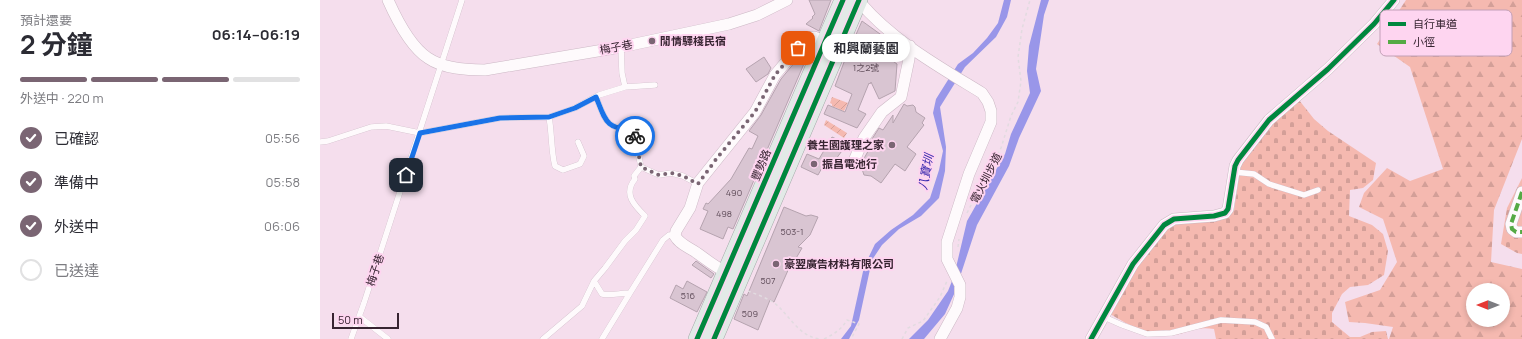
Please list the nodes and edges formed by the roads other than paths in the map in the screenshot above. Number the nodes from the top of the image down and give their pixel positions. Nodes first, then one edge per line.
1 (388, 0) edge
2 (462, 0) edge
3 (787, 0) edge
4 (855, 0) edge
5 (1394, 0) edge
6 (1386, 10) edge
7 (1380, 17) edge
8 (825, 41) junction
9 (910, 46) junction
10 (621, 47) junction
11 (441, 64) junction
12 (655, 85) dead end
13 (625, 86) junction
14 (596, 97) junction
15 (549, 117) junction
16 (420, 133) junction
17 (320, 142) edge
18 (578, 142) dead end
19 (853, 163) dead end
20 (641, 167) junction
21 (1234, 172) junction
22 (698, 184) junction
23 (1318, 190) dead end
24 (1522, 192) edge
25 (1522, 232) edge
26 (675, 236) junction
27 (726, 272) junction
28 (594, 281) junction
29 (630, 293) junction
30 (360, 317) junction
31 (1104, 317) junction
32 (351, 339) edge
33 (388, 339) edge
34 (544, 339) edge
35 (602, 339) edge
36 (697, 339) edge
37 (714, 339) edge
38 (940, 339) edge
39 (1091, 339) edge
40 (1272, 339) edge

1 - 11 street, 梅子巷
2 - 11 lane, 梅子巷
3 - 10 street, 梅子巷
4 - 8 main road, 豐勢路
4 - 9 street
4 - 37 main road
5 - 6 street
7 - 21 street
8 - 22 street
8 - 27 main road, 豐勢路
9 - 19 street
9 - 38 street
10 - 11 street, 梅子巷
10 - 13 lane
11 - 16 lane, 梅子巷
12 - 13 lane
13 - 14 lane
14 - 15 lane
14 - 20 lane
15 - 16 lane
15 - 18 lane
16 - 17 lane
16 - 30 lane, 梅子巷
20 - 22 lane
20 - 28 lane
21 - 23 lane
21 - 31 street
22 - 26 street
24 - 25 street
26 - 27 street
26 - 29 lane
27 - 36 main road, 豐勢路
28 - 29 lane
28 - 34 lane
29 - 35 lane
30 - 32 lane, 梅子巷
30 - 33 lane
31 - 39 street
31 - 40 lane

